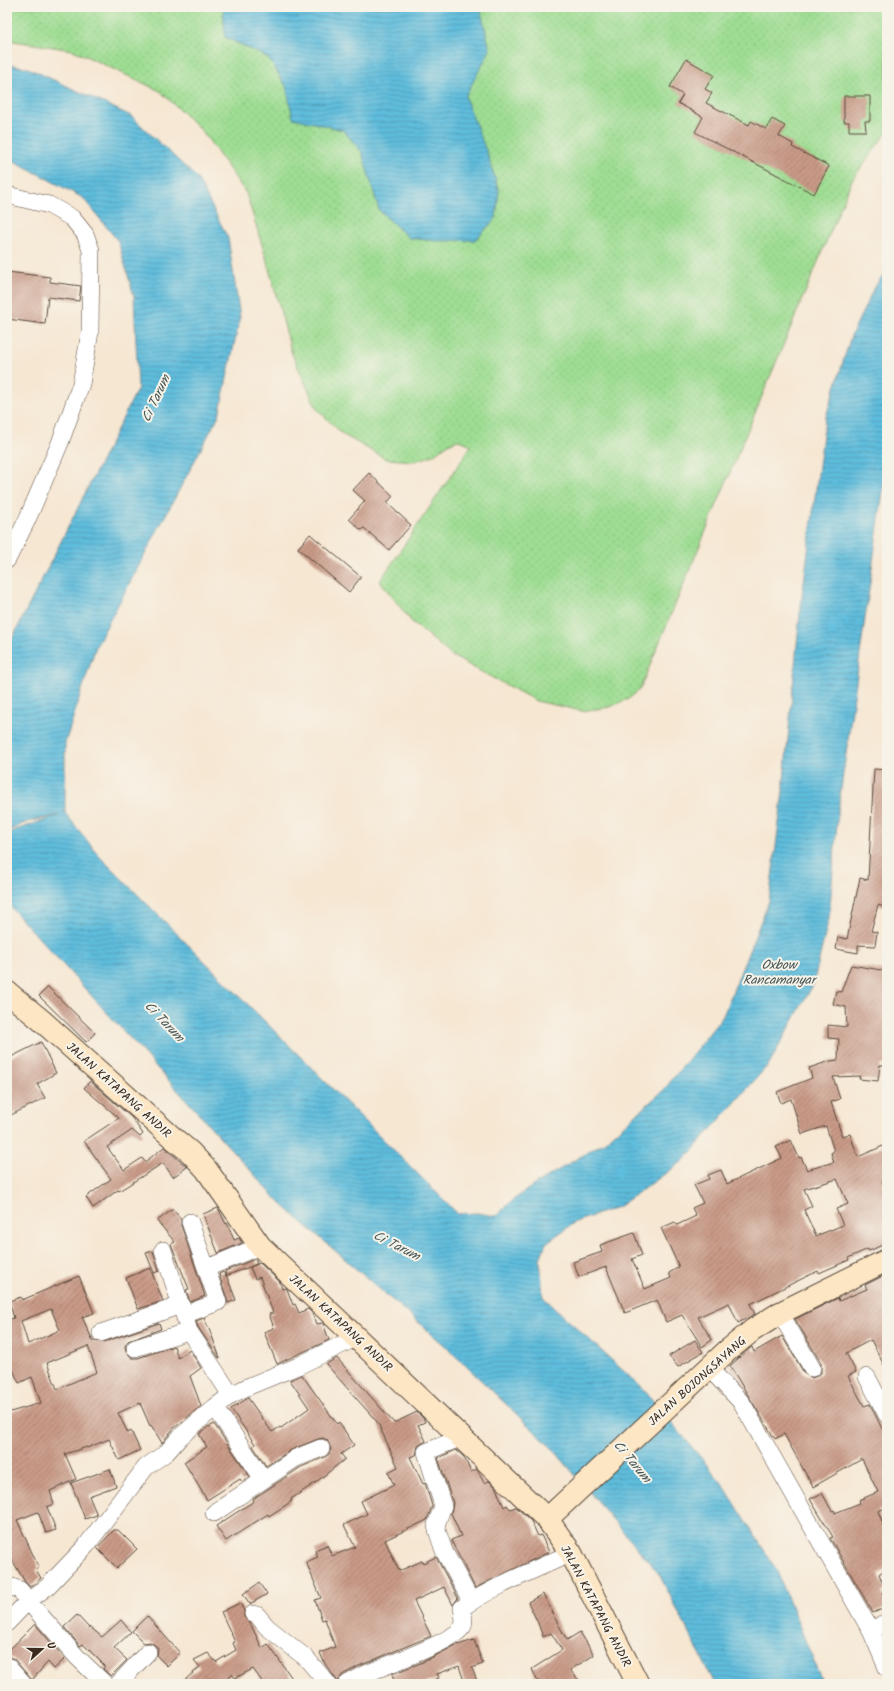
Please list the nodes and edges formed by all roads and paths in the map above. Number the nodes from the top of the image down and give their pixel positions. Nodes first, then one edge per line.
1 (7, 194) edge
2 (7, 560) edge
3 (7, 992) edge
4 (190, 1222) dead end
5 (260, 1246) junction
6 (164, 1250) dead end
7 (887, 1260) edge
8 (206, 1268) junction
9 (780, 1313) junction
10 (185, 1317) junction
11 (101, 1333) dead end
12 (357, 1337) junction
13 (135, 1348) dead end
14 (709, 1368) junction
15 (812, 1368) dead end
16 (867, 1377) dead end
17 (231, 1395) junction
18 (215, 1407) junction
19 (887, 1415) edge
20 (462, 1437) junction
21 (321, 1448) dead end
22 (263, 1479) junction
23 (214, 1513) dead end
24 (548, 1519) junction
25 (571, 1553) junction
26 (7, 1589) edge
27 (28, 1601) junction
28 (471, 1601) junction
29 (253, 1614) dead end
30 (887, 1622) edge
31 (7, 1623) edge
32 (871, 1631) junction
33 (883, 1644) edge
34 (148, 1652) dead end
35 (7, 1666) edge
36 (887, 1668) edge
37 (368, 1679) edge
38 (23, 1684) edge
39 (105, 1684) edge
40 (118, 1684) edge
41 (328, 1684) edge
42 (347, 1684) edge
43 (638, 1684) edge

1 - 2 street
3 - 5 street, JALAN KATAPANG ANDIR
4 - 8 street
5 - 8 street
5 - 12 street, JALAN KATAPANG ANDIR
6 - 10 street
7 - 9 street, JALAN BOJONGSAYANG
8 - 10 street
9 - 14 street, JALAN BOJONGSAYANG
9 - 15 street
10 - 11 street
10 - 13 street
10 - 17 street
12 - 17 street
12 - 20 street, JALAN KATAPANG ANDIR
14 - 24 street, JALAN BOJONGSAYANG
14 - 32 street
16 - 19 street
17 - 18 street
18 - 22 street
18 - 27 street
20 - 24 street, JALAN KATAPANG ANDIR
20 - 28 street
21 - 22 street
22 - 23 street
24 - 25 street, JALAN KATAPANG ANDIR
25 - 28 street
25 - 43 street, JALAN KATAPANG ANDIR
26 - 27 street
27 - 31 street
27 - 39 street
28 - 37 street
29 - 41 street
30 - 32 street
32 - 33 street
33 - 36 street
34 - 40 street
35 - 38 street
37 - 42 street

